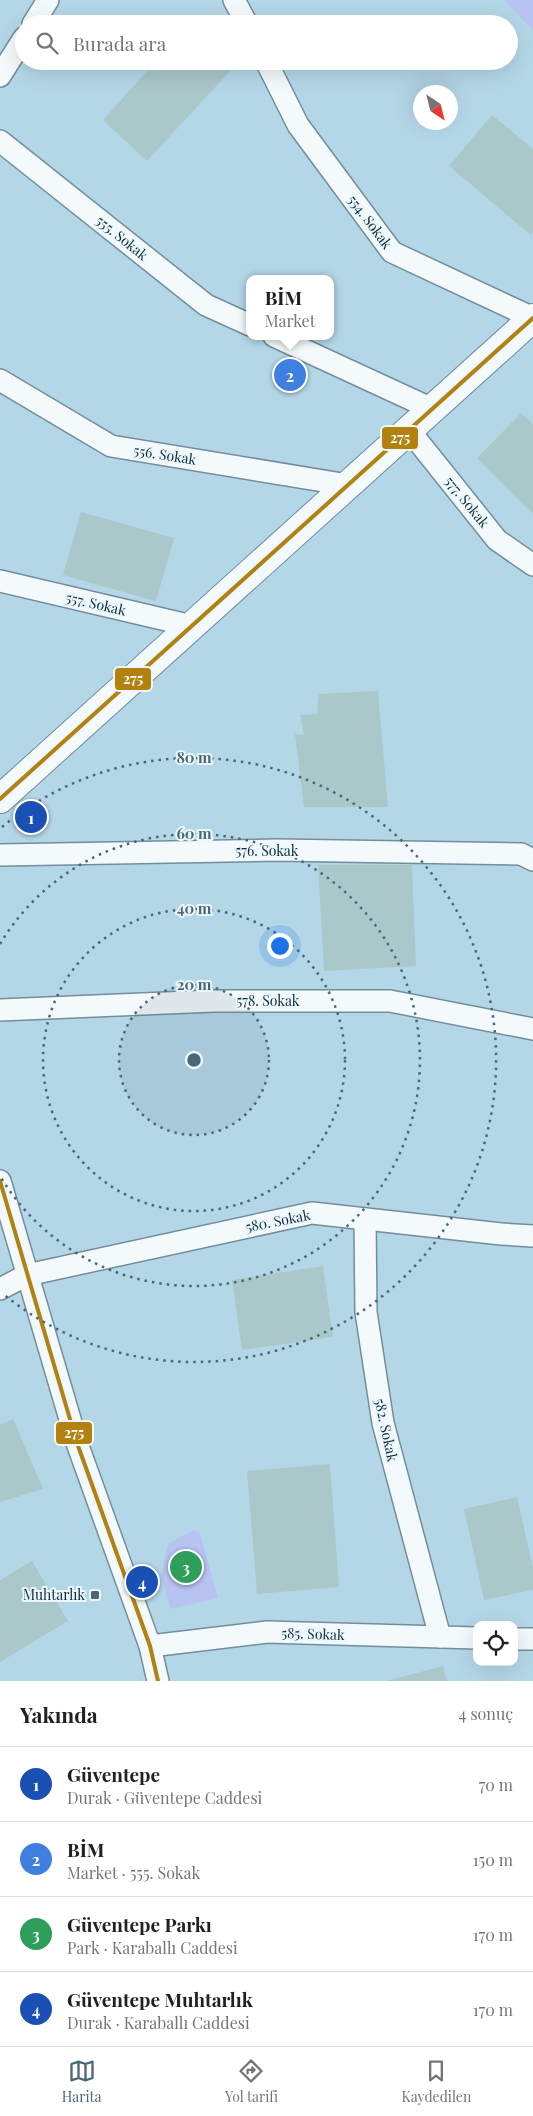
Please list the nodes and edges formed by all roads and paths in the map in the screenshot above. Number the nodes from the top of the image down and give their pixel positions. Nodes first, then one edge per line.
1 (48, 0) edge
2 (234, 0) edge
3 (39, 15) edge
4 (242, 15) edge
5 (15, 52) edge
6 (270, 70) edge
7 (0, 76) edge
8 (0, 141) edge
9 (533, 318) edge
10 (246, 323) edge
11 (283, 340) edge
12 (0, 380) edge
13 (432, 409) junction
14 (409, 430) junction
15 (348, 485) junction
16 (533, 564) edge
17 (0, 581) edge
18 (192, 626) junction
19 (0, 799) edge
20 (0, 855) edge
21 (533, 860) edge
22 (0, 1010) edge
23 (533, 1029) edge
24 (0, 1181) edge
25 (365, 1219) junction
26 (533, 1236) edge
27 (28, 1275) junction
28 (0, 1289) edge
29 (440, 1637) junction
30 (473, 1638) edge
31 (518, 1639) edge
32 (533, 1639) edge
33 (150, 1646) junction
34 (158, 1681) edge

1 - 3 street
2 - 4 street
5 - 7 street
6 - 9 street, 554. Sokak
8 - 10 street, 555. Sokak
9 - 13 street
11 - 13 street
12 - 15 street, 556. Sokak
13 - 14 street
14 - 15 street
14 - 16 street, 577. Sokak
15 - 18 street
17 - 18 street, 557. Sokak
18 - 19 street
20 - 21 street, 576. Sokak
22 - 23 street, 578. Sokak
24 - 27 street
25 - 26 street, 580. Sokak
25 - 27 street, 580. Sokak
25 - 29 street, 582. Sokak
27 - 28 street, 580. Sokak
27 - 33 street
29 - 30 street, 585. Sokak
29 - 33 street, 585. Sokak
31 - 32 street
33 - 34 street

